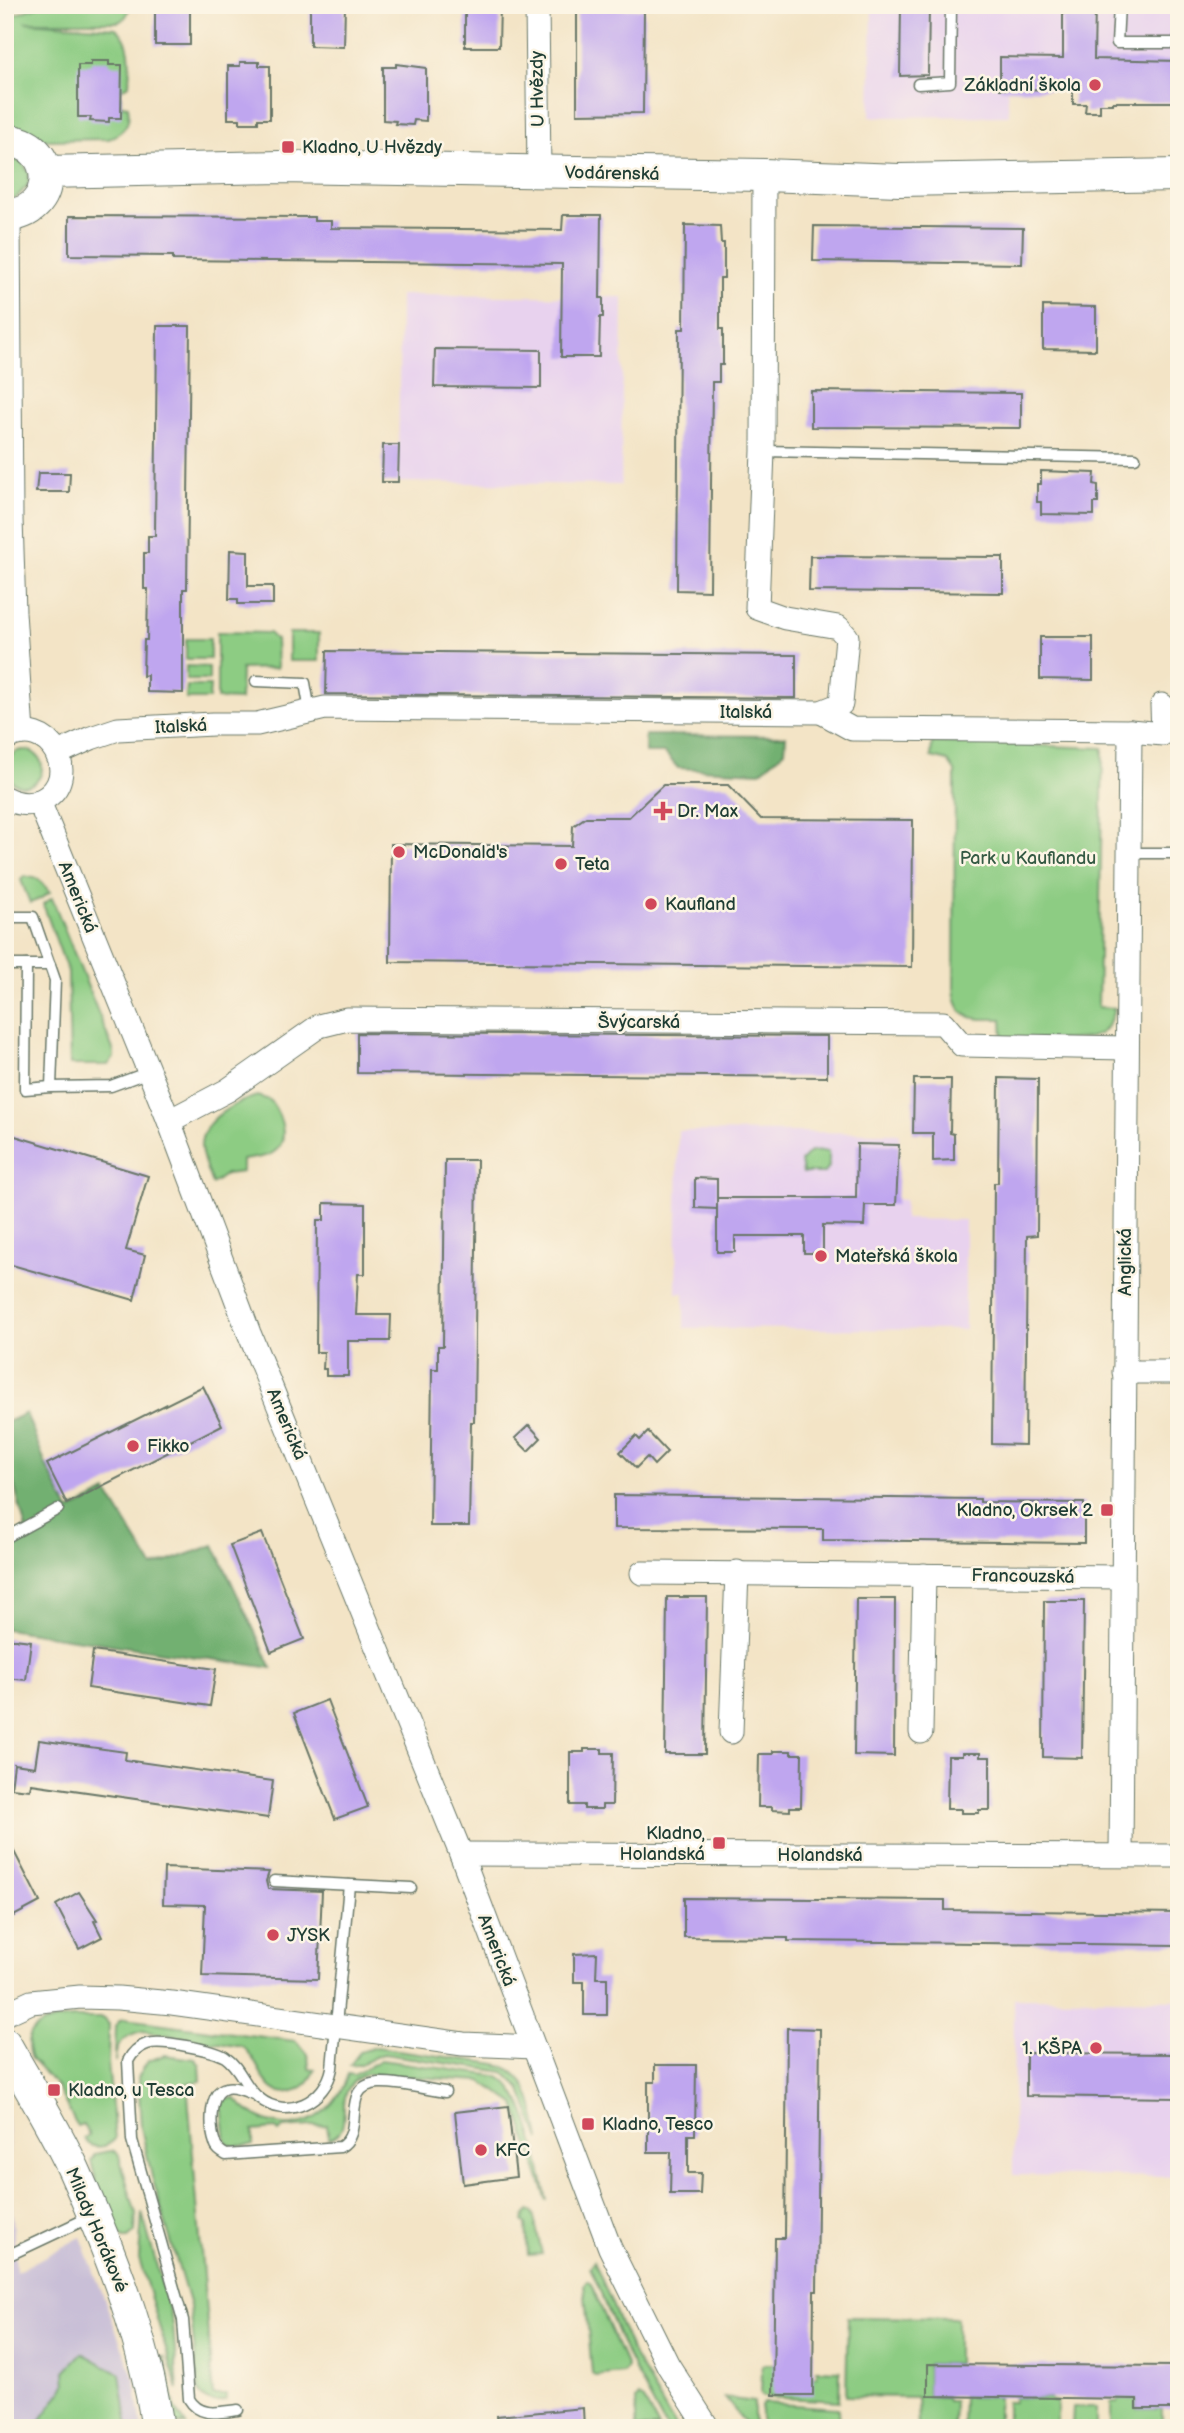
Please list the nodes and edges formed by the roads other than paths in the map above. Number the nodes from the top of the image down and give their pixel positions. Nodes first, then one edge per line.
1 (537, 5) edge
2 (951, 5) edge
3 (1119, 5) edge
4 (1179, 43) edge
5 (918, 84) dead end
6 (5, 141) edge
7 (46, 172) junction
8 (539, 172) junction
9 (764, 175) junction
10 (1179, 175) edge
11 (7, 215) edge
12 (763, 451) junction
13 (1135, 458) dead end
14 (256, 681) dead end
15 (1162, 705) dead end
16 (831, 708) junction
17 (310, 711) junction
18 (1130, 732) junction
19 (13, 736) edge
20 (1171, 739) edge
21 (58, 753) junction
22 (5, 798) edge
23 (39, 801) junction
24 (1129, 853) junction
25 (1179, 853) edge
26 (5, 917) edge
27 (5, 965) edge
28 (26, 965) junction
29 (50, 965) junction
30 (1126, 1048) junction
31 (149, 1072) junction
32 (51, 1087) junction
33 (169, 1121) junction
34 (1179, 1371) edge
35 (1124, 1372) junction
36 (58, 1509) dead end
37 (5, 1538) edge
38 (737, 1572) junction
39 (642, 1573) dead end
40 (924, 1575) junction
41 (1122, 1577) junction
42 (731, 1732) dead end
43 (921, 1732) dead end
44 (461, 1854) junction
45 (1121, 1855) junction
46 (1179, 1856) edge
47 (274, 1881) dead end
48 (349, 1885) junction
49 (411, 1888) dead end
50 (5, 2014) edge
51 (337, 2026) junction
52 (5, 2044) edge
53 (533, 2047) junction
54 (445, 2092) dead end
55 (253, 2094) junction
56 (92, 2216) junction
57 (5, 2257) edge
58 (238, 2410) dead end
59 (158, 2428) edge
60 (708, 2428) edge

1 - 8 street, U Hvězdy
2 - 5 lane
3 - 4 lane
6 - 7 street
7 - 8 street, Vodárenská
7 - 11 street
8 - 9 street, Vodárenská
9 - 10 street, Vodárenská
9 - 12 street
11 - 19 street
12 - 13 lane
12 - 16 street
14 - 17 lane
15 - 20 street
16 - 17 street, Italská
16 - 18 street
17 - 21 street, Italská
18 - 20 street
18 - 24 street, Anglická
19 - 21 street
21 - 23 street
22 - 23 street
23 - 31 street, Americká
24 - 25 lane
24 - 30 street, Anglická
26 - 29 lane
27 - 28 lane
28 - 29 lane
28 - 32 lane
29 - 32 lane
30 - 33 street, Švýcarská
30 - 35 street, Anglická
31 - 32 lane
31 - 33 street, Americká
33 - 44 street, Americká
34 - 35 street
35 - 41 street, Anglická
36 - 37 lane
38 - 39 street, Francouzská
38 - 40 street, Francouzská
38 - 42 street
40 - 41 street, Francouzská
40 - 43 street
41 - 45 street, Anglická
44 - 45 street, Holandská
44 - 53 street, Americká
45 - 46 street, Holandská
47 - 48 lane
48 - 49 lane
48 - 51 lane
50 - 51 street
51 - 53 street
51 - 55 lane
52 - 56 street, Milady Horákové
53 - 60 street, Americká
54 - 55 lane
55 - 58 lane
56 - 57 lane
56 - 59 street, Milady Horákové

